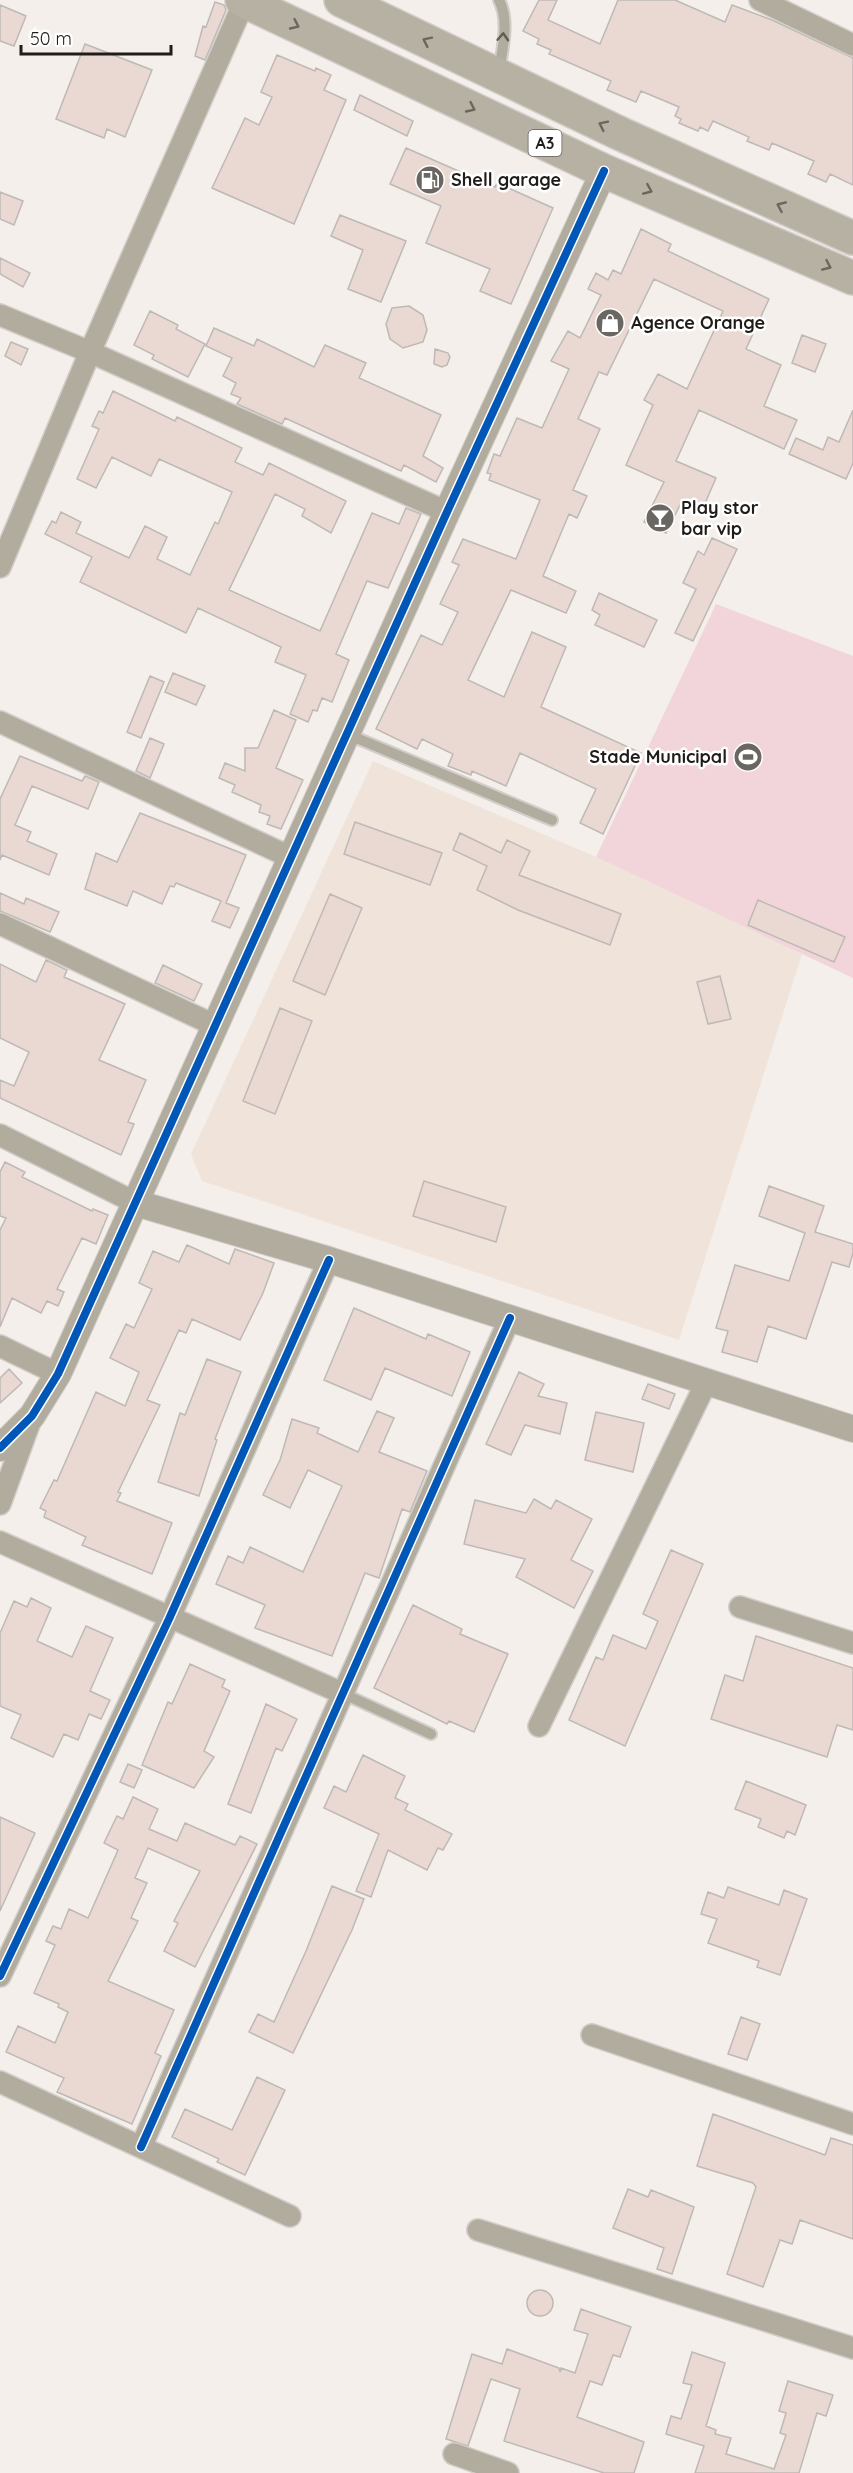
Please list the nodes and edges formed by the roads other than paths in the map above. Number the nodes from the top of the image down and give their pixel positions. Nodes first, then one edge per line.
1 (244, 0) edge
2 (499, 0) edge
3 (760, 0) edge
4 (356, 3) edge
5 (853, 45) edge
6 (498, 75) junction
7 (604, 171) junction
8 (853, 238) edge
9 (853, 278) edge
10 (0, 315) edge
11 (90, 352) junction
12 (447, 512) junction
13 (0, 567) edge
14 (0, 722) edge
15 (347, 734) junction
16 (552, 819) dead end
17 (292, 858) junction
18 (0, 924) edge
19 (216, 1026) junction
20 (0, 1135) edge
21 (136, 1203) junction
22 (329, 1260) junction
23 (510, 1317) junction
24 (0, 1346) edge
25 (58, 1374) junction
26 (706, 1383) junction
27 (32, 1416) junction
28 (853, 1429) edge
29 (0, 1448) edge
30 (0, 1504) edge
31 (0, 1542) edge
32 (740, 1607) dead end
33 (170, 1619) junction
34 (853, 1643) edge
35 (344, 1694) junction
36 (539, 1726) dead end
37 (431, 1734) dead end
38 (0, 1976) edge
39 (592, 2035) dead end
40 (0, 2082) edge
41 (853, 2124) edge
42 (141, 2147) junction
43 (290, 2216) dead end
44 (478, 2230) dead end
45 (853, 2348) edge
46 (454, 2454) dead end
47 (508, 2473) edge

1 -> 7 highway, A3
1 - 11 street
6 -> 2 lane
3 - 5 street
6 -> 4 highway, A3
8 -> 6 highway, A3
7 -> 9 highway, A3
7 - 12 street
10 - 11 street
11 - 12 street
11 - 13 street
12 - 15 street
14 - 17 street
15 - 16 lane
15 - 17 street
17 - 19 street
18 - 19 street
19 - 21 street
20 - 21 street
21 - 22 street
21 - 25 street
22 - 23 street
22 - 33 street
23 - 26 street
23 - 35 street
24 - 25 street
25 - 27 street
26 - 28 street
26 - 36 street
27 - 29 street
27 - 30 street
31 - 33 street
32 - 34 street
33 - 35 street
33 - 38 street
35 - 37 lane
35 - 42 street
39 - 41 street
40 - 42 street
42 - 43 street
44 - 45 street
46 - 47 street

